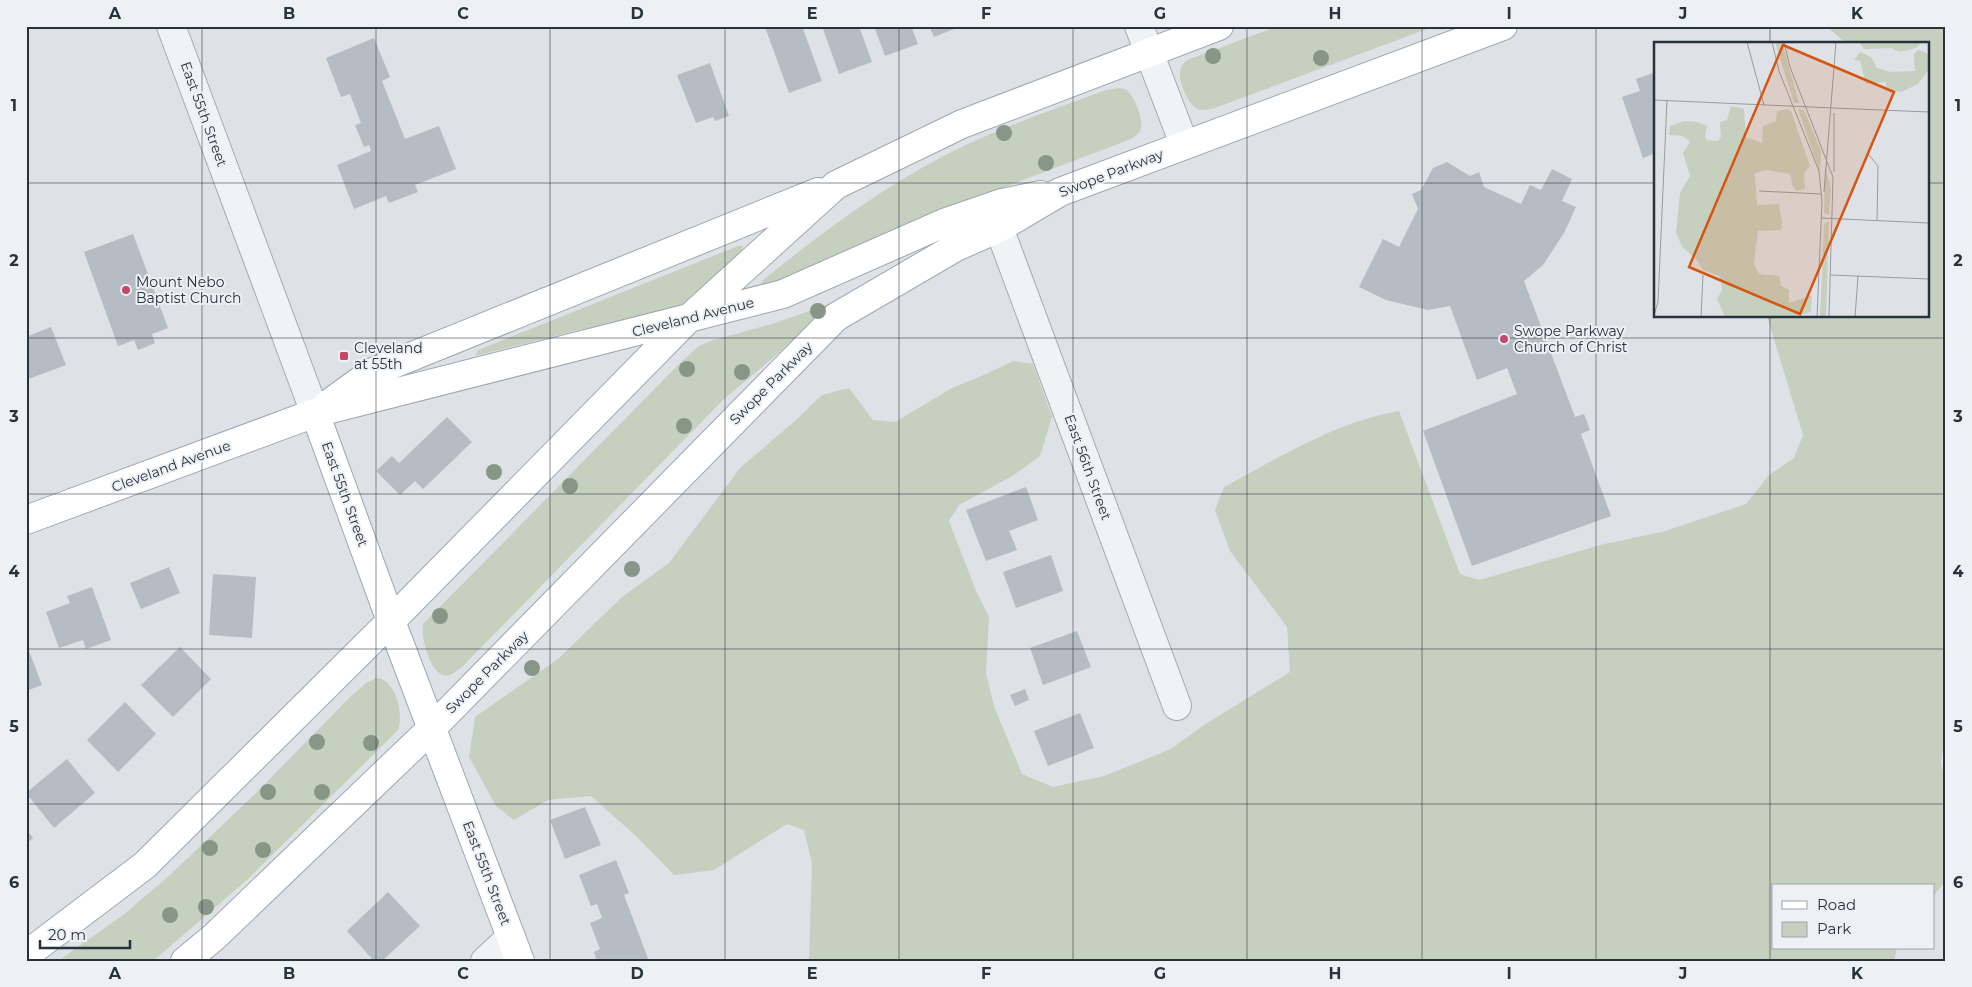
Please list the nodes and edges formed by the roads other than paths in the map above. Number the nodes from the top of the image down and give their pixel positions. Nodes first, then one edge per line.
1 (172, 26) edge
2 (1139, 26) edge
3 (1219, 26) edge
4 (1503, 26) edge
5 (1149, 53) junction
6 (1184, 144) junction
7 (836, 185) junction
8 (1060, 192) junction
9 (999, 228) junction
10 (687, 320) junction
11 (315, 413) junction
12 (26, 520) edge
13 (391, 621) junction
14 (1177, 706) dead end
15 (432, 728) junction
16 (516, 949) edge
17 (26, 955) edge
18 (185, 961) edge
19 (485, 961) edge

1 - 11 street, East 55th Street
2 - 5 street
3 - 5 main road
4 - 6 main road, Swope Parkway
5 - 6 street
5 - 7 main road
6 - 8 main road, Swope Parkway
7 - 10 main road
7 - 11 main road, Cleveland Avenue
8 - 9 main road, Swope Parkway
8 - 10 main road, Cleveland Avenue
9 - 14 street, East 56th Street
9 - 15 main road, Swope Parkway
10 - 11 main road, Cleveland Avenue
10 - 13 main road
11 - 12 main road, Cleveland Avenue
11 - 13 main road, East 55th Street
13 - 15 main road, East 55th Street
13 - 17 main road
15 - 16 main road, East 55th Street
15 - 18 main road, Swope Parkway
16 - 19 street

